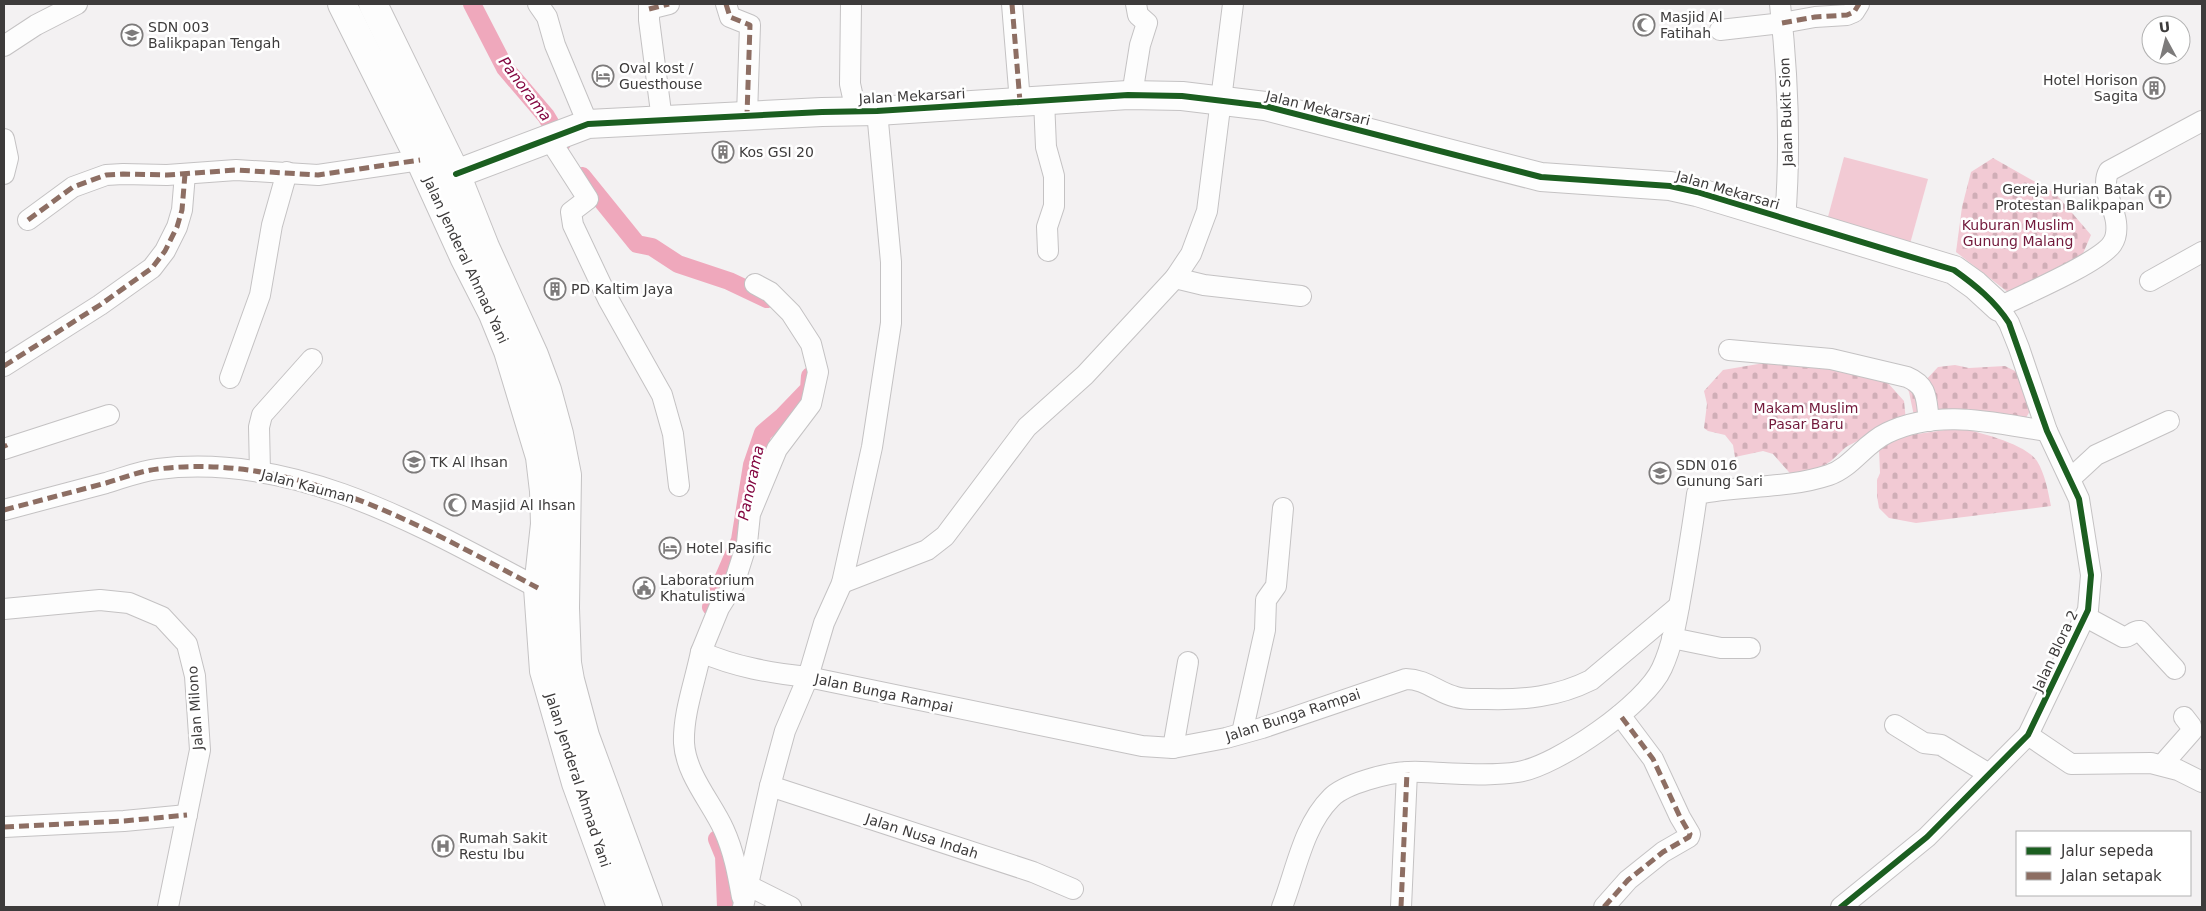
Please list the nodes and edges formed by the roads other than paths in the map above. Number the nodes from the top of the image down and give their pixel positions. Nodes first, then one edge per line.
1 (77, 4) edge
2 (342, 4) edge
3 (373, 4) edge
4 (538, 4) edge
5 (668, 4) edge
6 (726, 4) edge
7 (851, 4) edge
8 (1012, 4) edge
9 (1136, 4) edge
10 (1233, 4) edge
11 (1859, 4) edge
12 (649, 6) edge
13 (1781, 14) edge
14 (1720, 30) dead end
15 (4, 46) edge
16 (1132, 95) junction
17 (1032, 101) junction
18 (1220, 102) junction
19 (866, 111) junction
20 (747, 115) junction
21 (662, 120) junction
22 (2202, 121) edge
23 (567, 132) junction
24 (4, 139) edge
25 (420, 160) junction
26 (287, 172) junction
27 (4, 174) edge
28 (185, 174) junction
29 (456, 174) junction
30 (28, 220) dead end
31 (1785, 220) junction
32 (1048, 251) dead end
33 (2202, 252) edge
34 (1175, 278) junction
35 (2150, 281) dead end
36 (755, 284) dead end
37 (1301, 296) dead end
38 (1999, 307) junction
39 (1729, 350) dead end
40 (312, 359) dead end
41 (4, 366) edge
42 (230, 378) dead end
43 (108, 415) dead end
44 (1929, 421) junction
45 (2170, 421) dead end
46 (2047, 431) junction
47 (5, 447) edge
48 (260, 472) junction
49 (2070, 479) junction
50 (680, 486) dead end
51 (1283, 508) dead end
52 (4, 510) edge
53 (842, 583) junction
54 (538, 588) junction
55 (1679, 606) junction
56 (4, 609) edge
57 (2086, 617) junction
58 (1672, 638) junction
59 (1750, 648) dead end
60 (701, 652) junction
61 (1188, 662) dead end
62 (2175, 668) dead end
63 (808, 677) junction
64 (1620, 715) junction
65 (2184, 717) dead end
66 (1895, 725) dead end
67 (1242, 734) junction
68 (2028, 735) junction
69 (1173, 748) junction
70 (2162, 765) junction
71 (1407, 772) junction
72 (1989, 774) junction
73 (2202, 782) edge
74 (770, 786) junction
75 (186, 815) junction
76 (4, 827) edge
77 (1073, 889) dead end
78 (745, 899) edge
79 (1852, 904) edge
80 (168, 907) edge
81 (621, 907) edge
82 (648, 907) edge
83 (791, 907) edge
84 (1282, 907) edge
85 (1401, 907) edge
86 (1604, 907) edge

1 - 15 street
2 - 25 main road, Jalan Jenderal Ahmad Yani
3 - 29 main road, Jalan Jenderal Ahmad Yani
4 - 23 street
5 - 12 street
6 - 20 street
7 - 19 street
8 - 17 street
9 - 16 street
10 - 18 street
11 - 13 street
12 - 21 street
13 - 14 street
13 - 31 street, Jalan Bukit Sion
16 - 17 main road, Jalan Mekarsari
16 - 18 main road, Jalan Mekarsari
17 - 19 main road, Jalan Mekarsari
17 - 32 street
18 - 31 main road, Jalan Mekarsari
18 - 34 street
19 - 20 main road, Jalan Mekarsari
19 - 53 street
20 - 21 main road, Jalan Mekarsari
21 - 23 main road, Jalan Mekarsari
22 - 38 street
23 - 29 main road, Jalan Mekarsari
23 - 50 street
24 - 27 street
25 - 26 street
25 - 54 main road, Jalan Jenderal Ahmad Yani
26 - 28 street
26 - 42 street
28 - 30 street
28 - 41 street
29 - 82 main road, Jalan Jenderal Ahmad Yani
31 - 38 main road, Jalan Mekarsari
33 - 35 street
34 - 37 street
34 - 53 street
36 - 60 street
38 - 46 street, Jalan Blora 2
39 - 44 street
40 - 48 street
43 - 47 street
44 - 46 street
44 - 55 street
45 - 49 street
46 - 49 street, Jalan Blora 2
48 - 52 street, Jalan Kauman
48 - 54 street, Jalan Kauman
49 - 57 street, Jalan Blora 2
51 - 67 street
53 - 63 street
54 - 81 main road, Jalan Jenderal Ahmad Yani
55 - 58 street
55 - 67 street, Jalan Bunga Rampai
56 - 75 street, Jalan Milono
57 - 62 street
57 - 68 street, Jalan Blora 2
58 - 59 street
58 - 64 street
60 - 63 street, Jalan Bunga Rampai
60 - 78 street
61 - 69 street
63 - 69 street, Jalan Bunga Rampai
63 - 74 street
64 - 71 street
64 - 86 street
65 - 70 street
66 - 72 street
67 - 69 street, Jalan Bunga Rampai
68 - 70 street
68 - 72 street, Jalan Blora 2
70 - 73 street
71 - 84 street
71 - 85 street
72 - 79 street, Jalan Blora 2
74 - 77 street, Jalan Nusa Indah
74 - 78 street
75 - 76 street
75 - 80 street, Jalan Milono
78 - 83 street

